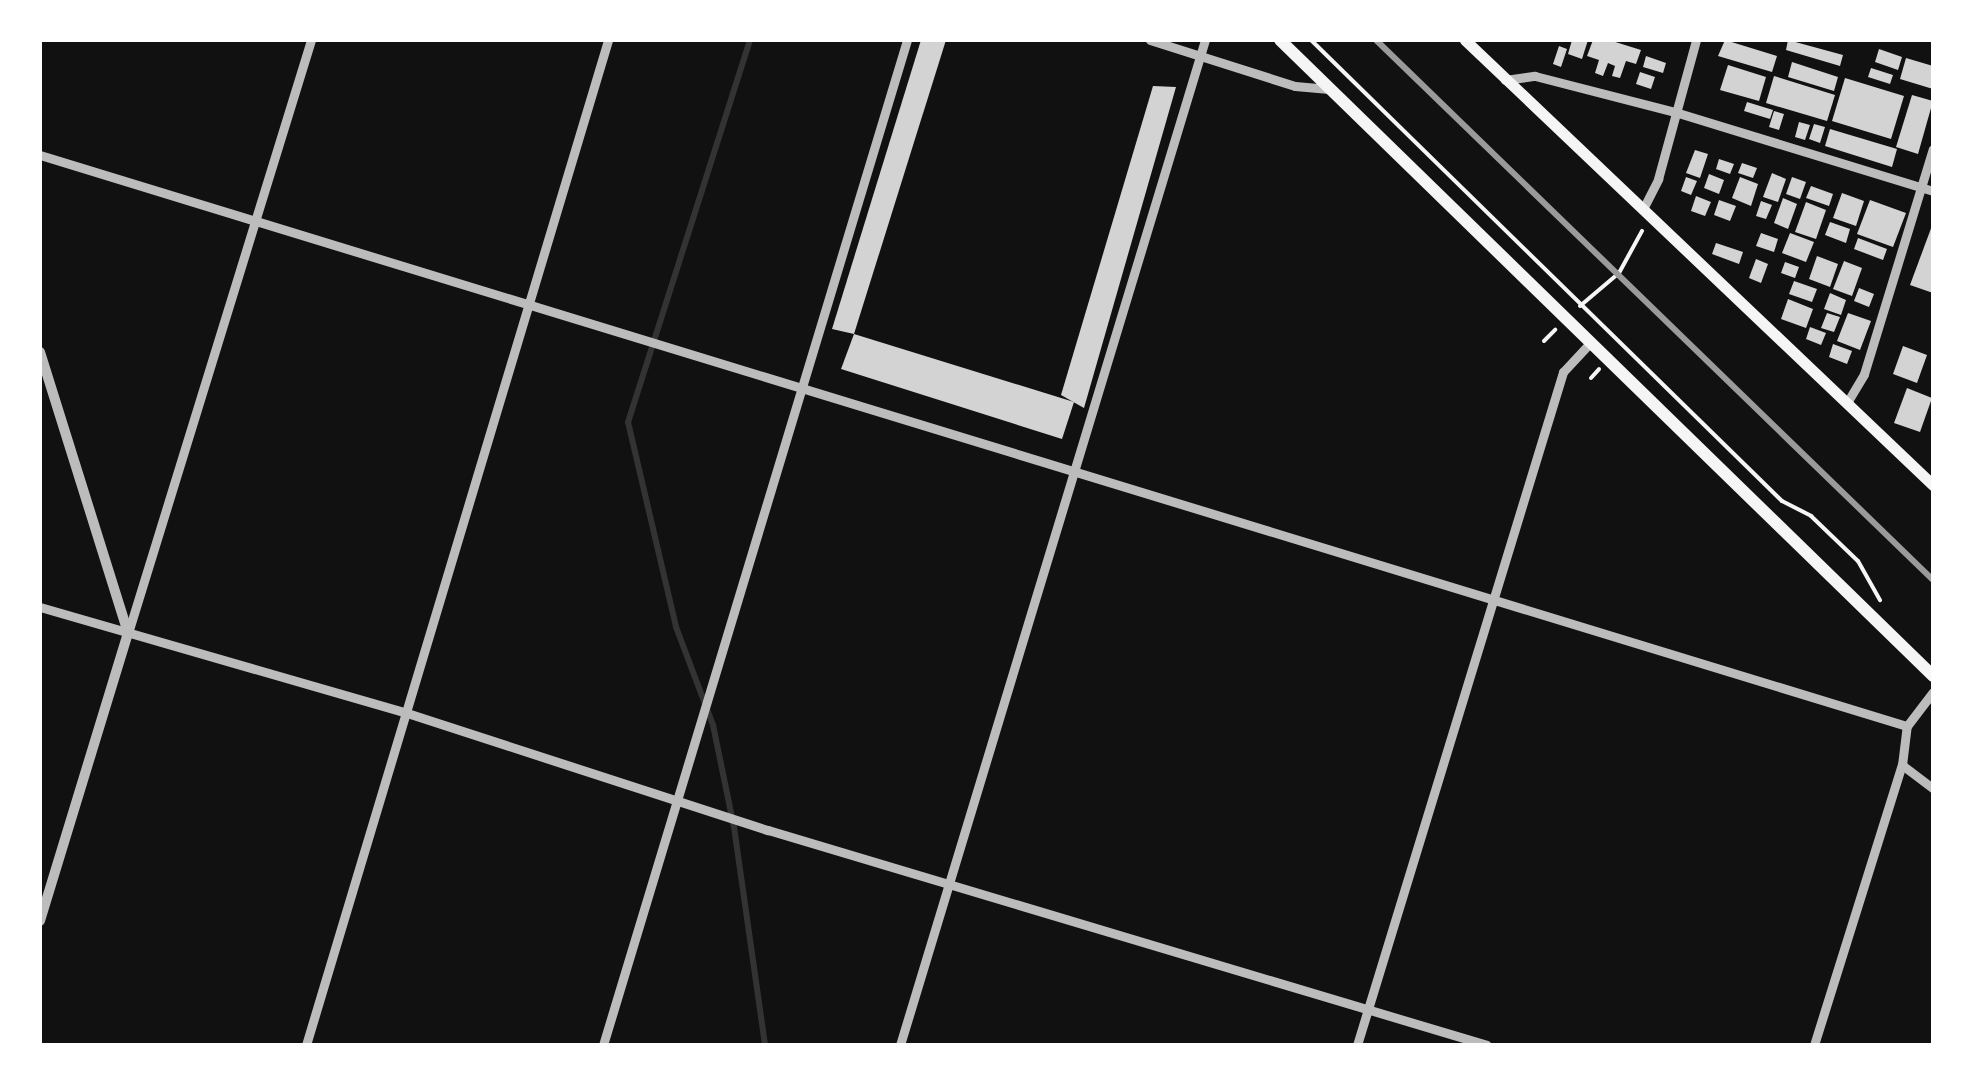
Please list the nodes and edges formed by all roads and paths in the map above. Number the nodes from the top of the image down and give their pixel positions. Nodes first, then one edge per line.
1 (310, 40) edge
2 (608, 40) edge
3 (907, 40) edge
4 (1150, 40) edge
5 (1204, 40) edge
6 (1280, 40) edge
7 (1311, 40) edge
8 (1465, 40) edge
9 (1696, 40) edge
10 (1200, 54) junction
11 (1505, 80) junction
12 (1329, 89) junction
13 (1675, 112) junction
14 (1933, 149) edge
15 (40, 155) edge
16 (1922, 188) junction
17 (1933, 191) edge
18 (1648, 213) junction
19 (254, 220) junction
20 (529, 304) junction
21 (1582, 304) junction
22 (1567, 317) junction
23 (1544, 341) dead end
24 (1591, 342) junction
25 (40, 352) edge
26 (803, 388) junction
27 (1848, 401) junction
28 (1074, 471) junction
29 (1933, 485) edge
30 (1491, 596) junction
31 (1882, 604) dead end
32 (40, 607) edge
33 (128, 633) junction
34 (1933, 676) edge
35 (1933, 692) edge
36 (404, 712) junction
37 (1907, 726) junction
38 (1902, 765) junction
39 (1933, 788) edge
40 (678, 800) junction
41 (948, 882) junction
42 (40, 921) edge
43 (1368, 1010) junction
44 (306, 1045) edge
45 (603, 1045) edge
46 (900, 1045) edge
47 (1357, 1045) edge
48 (1487, 1045) edge
49 (1814, 1045) edge

1 - 19 street
2 - 20 street
3 - 26 street
4 - 10 street
5 - 10 street
6 - 12 main road
7 - 21 path
8 - 11 main road
9 - 13 street
10 - 12 street
10 - 28 street
11 - 13 street
11 - 18 main road
12 - 22 main road
13 - 16 street
13 - 18 street
14 - 16 street
15 - 19 street
16 - 17 street
16 - 27 street
18 - 21 path
18 - 27 main road
19 - 20 street
19 - 33 street
20 - 26 street
20 - 36 street
21 - 22 path
21 - 31 path
22 - 23 path
22 - 24 main road
24 - 30 street
24 - 34 main road
25 - 33 street
26 - 28 street
26 - 40 street
27 - 29 main road
28 - 30 street
28 - 41 street
30 - 37 street
30 - 43 street
32 - 33 street
33 - 36 street
33 - 42 street
35 - 37 street
36 - 40 street
36 - 44 street
37 - 38 street
38 - 39 street
38 - 49 street
40 - 41 street
40 - 45 street
41 - 43 street
41 - 46 street
43 - 47 street
43 - 48 street

